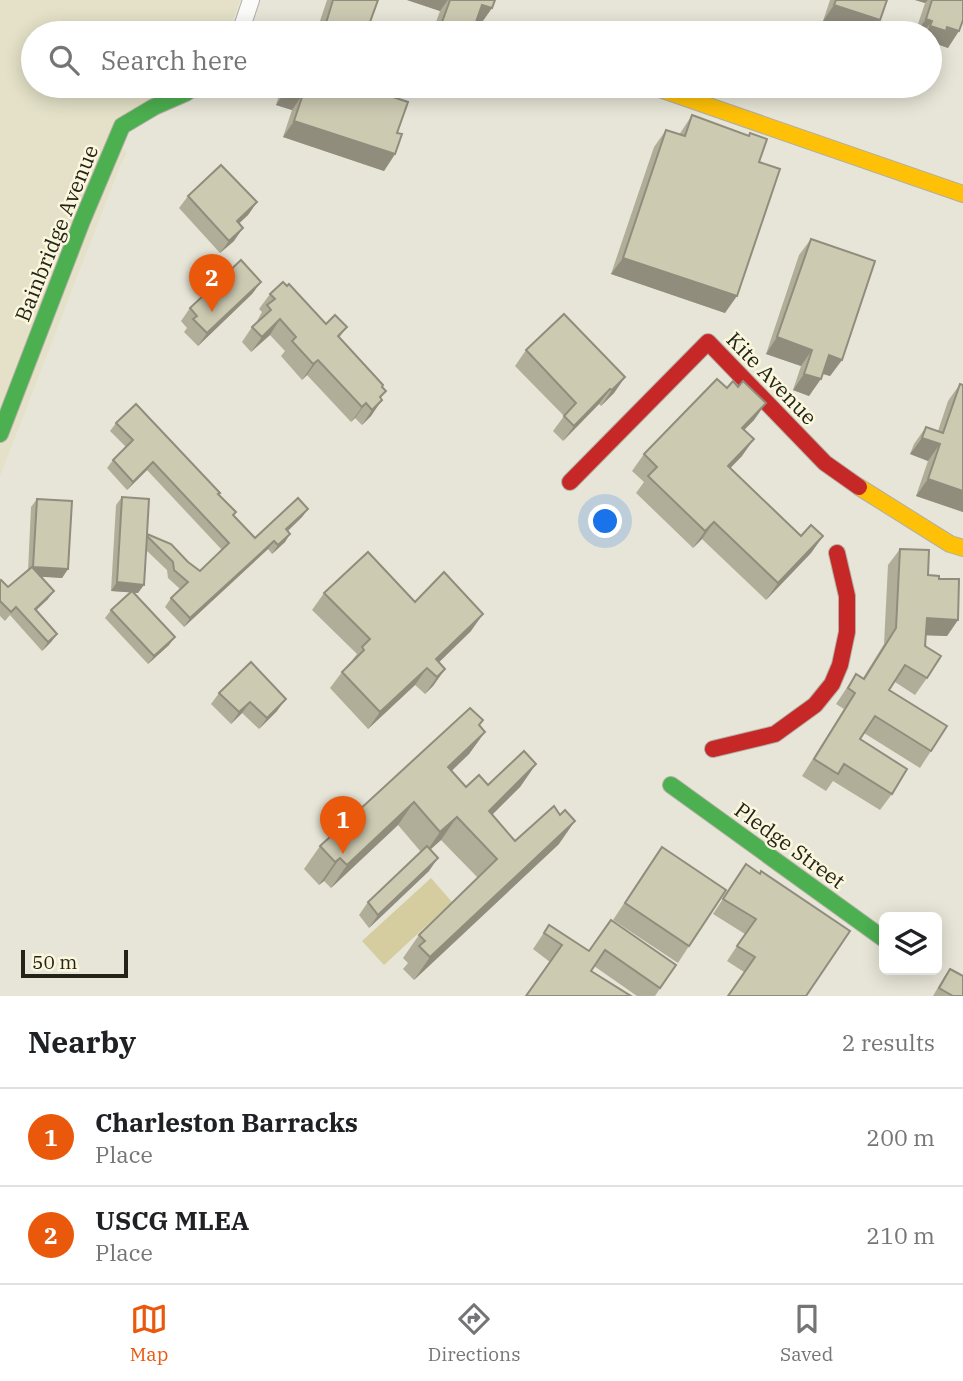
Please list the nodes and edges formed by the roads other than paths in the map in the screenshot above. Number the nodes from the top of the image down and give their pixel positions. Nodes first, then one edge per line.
1 (251, 0) edge
2 (244, 21) edge
3 (175, 98) edge
4 (686, 98) edge
5 (963, 194) edge
6 (0, 434) edge
7 (570, 482) dead end
8 (963, 548) edge
9 (837, 553) dead end
10 (713, 749) dead end
11 (671, 785) dead end
12 (879, 935) edge

1 - 2 street
3 - 6 street, Bainbridge Avenue
4 - 5 street
7 - 8 street, Kite Avenue
9 - 10 street
11 - 12 street, Pledge Street

